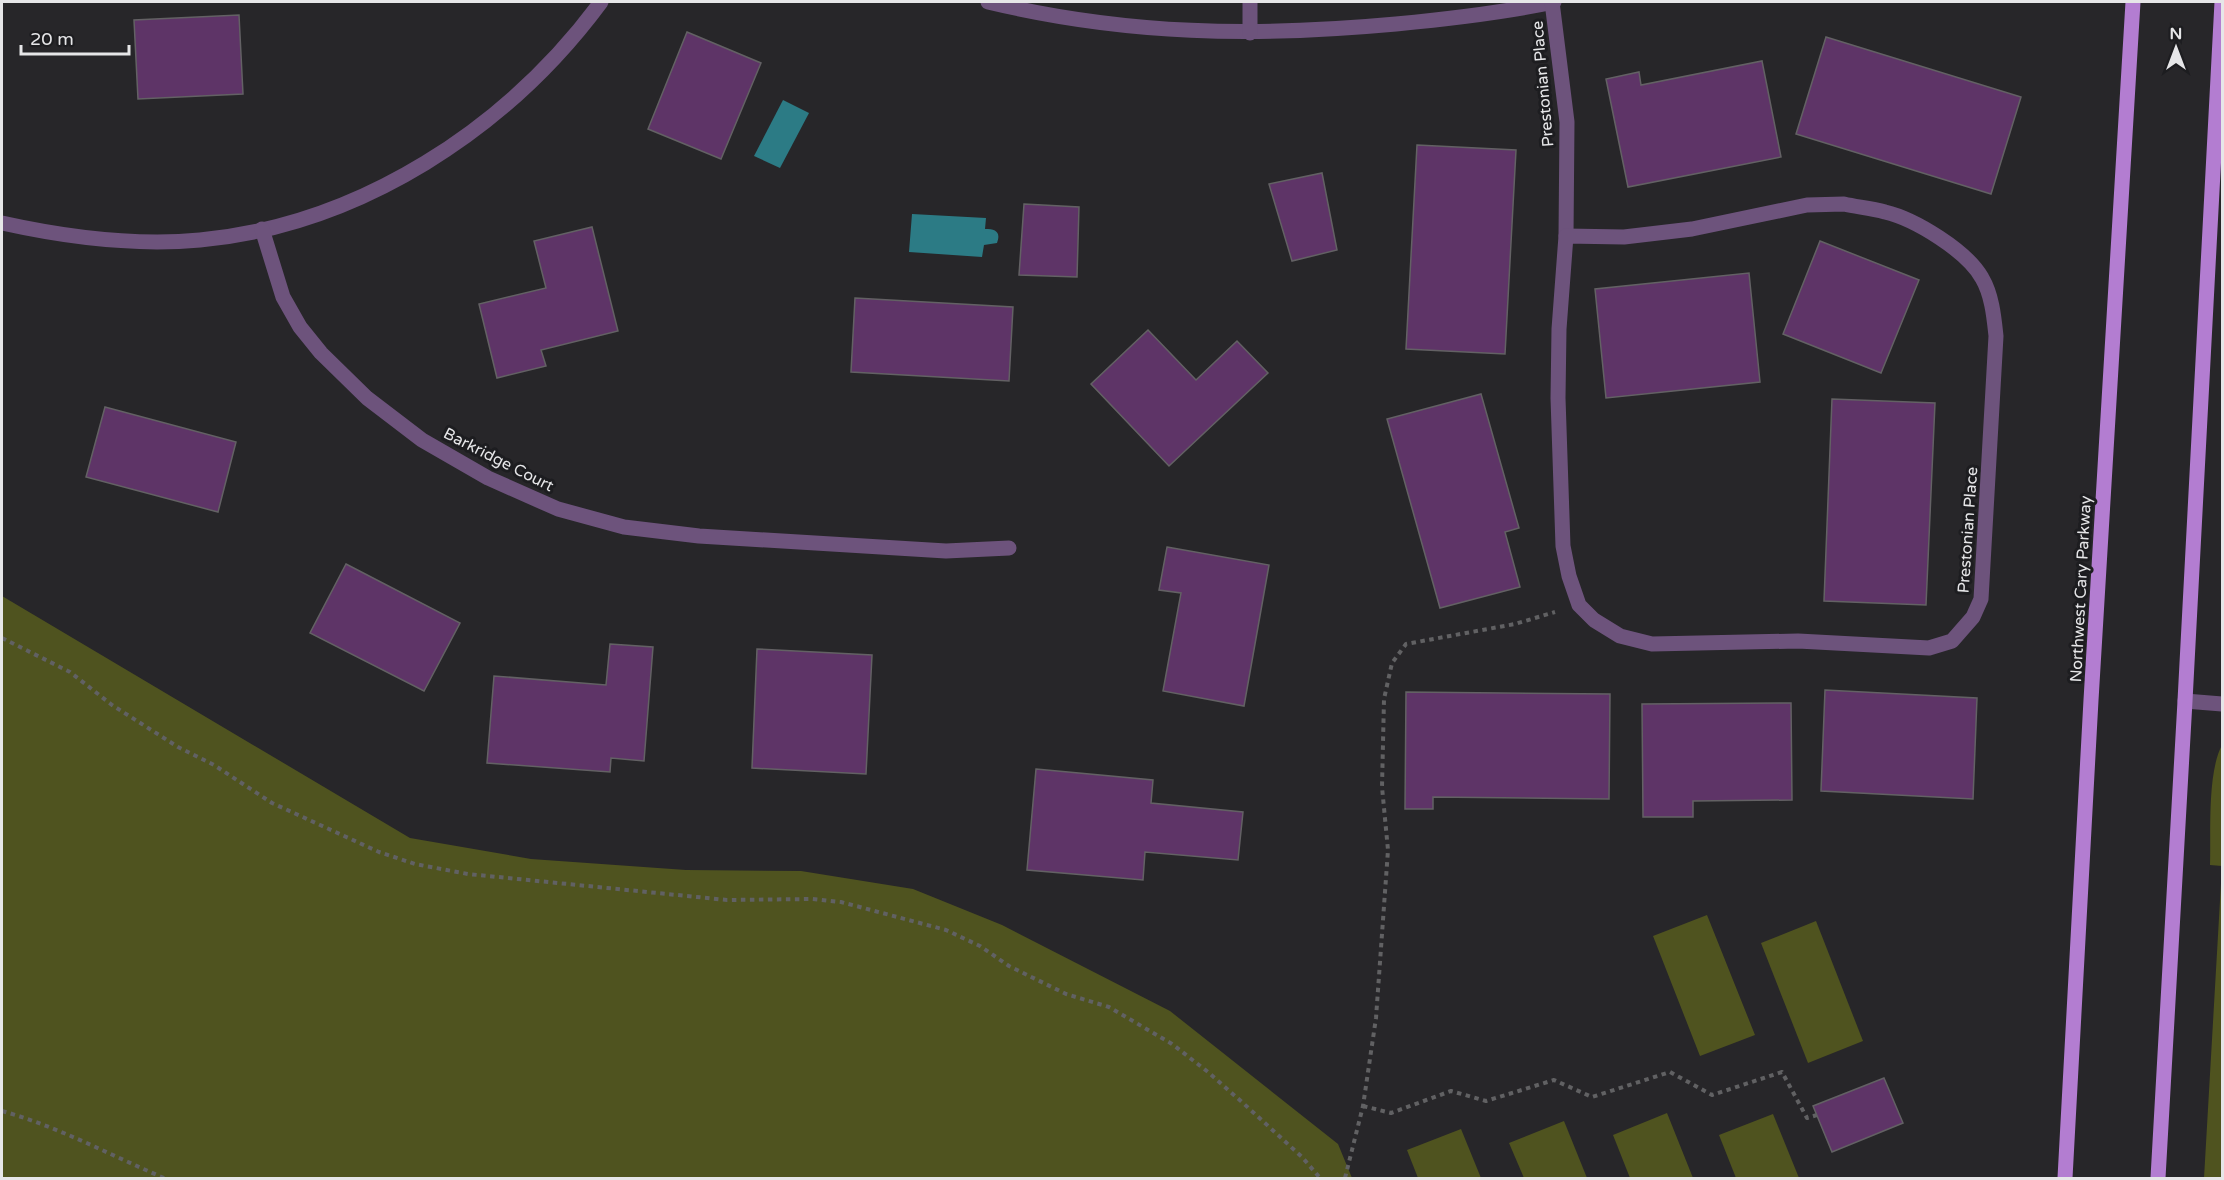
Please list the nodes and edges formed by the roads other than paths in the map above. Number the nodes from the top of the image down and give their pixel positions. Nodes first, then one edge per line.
1 (601, 2) edge
2 (988, 2) edge
3 (1250, 2) edge
4 (1553, 2) edge
5 (2133, 2) edge
6 (2222, 2) edge
7 (1250, 33) junction
8 (2, 223) edge
9 (262, 229) junction
10 (1566, 236) junction
11 (1010, 548) dead end
12 (2185, 701) junction
13 (2223, 704) edge
14 (2065, 1179) edge
15 (2158, 1179) edge

1 - 9 street
2 - 7 street
3 - 7 street
4 - 7 street
4 - 10 street, Prestonian Place
5 - 14 main road, Northwest Cary Parkway
6 - 12 main road
8 - 9 street
9 - 11 street, Barkridge Court
10 - 10 street, Prestonian Place
12 - 13 street
12 - 15 main road

